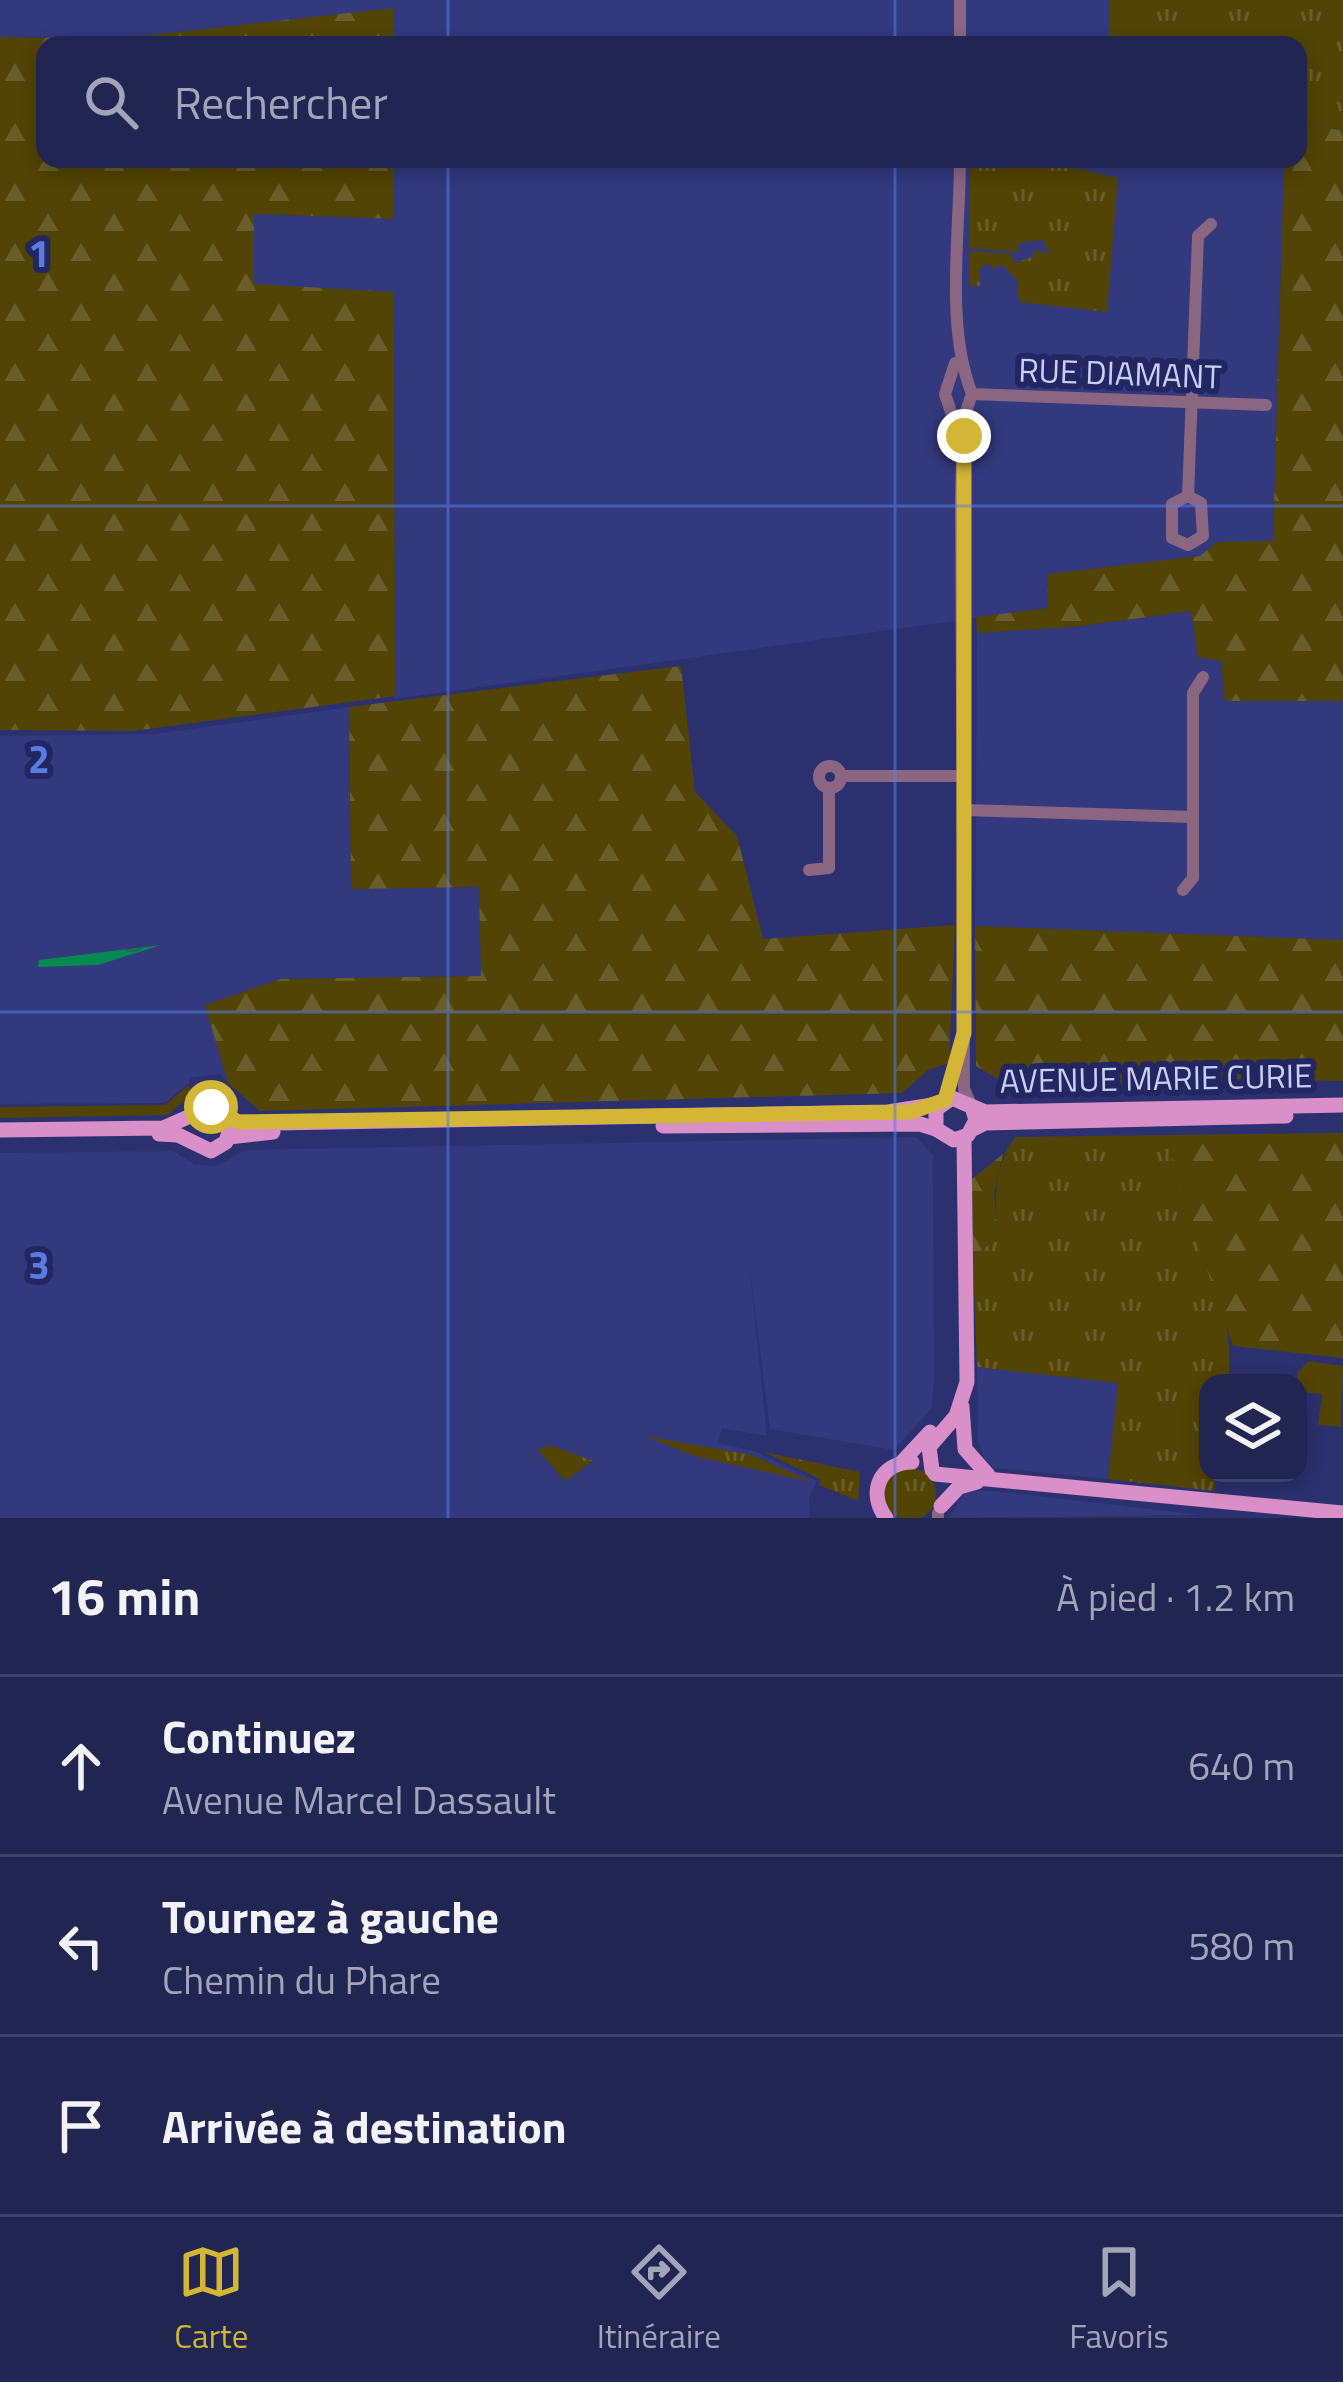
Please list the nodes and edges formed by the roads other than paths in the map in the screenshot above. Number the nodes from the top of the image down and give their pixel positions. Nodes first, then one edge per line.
1 (960, 0) edge
2 (960, 36) edge
3 (960, 168) edge
4 (1211, 224) dead end
5 (959, 326) junction
6 (950, 383) junction
7 (968, 394) junction
8 (1192, 402) junction
9 (950, 405) junction
10 (1266, 405) dead end
11 (1188, 496) dead end
12 (961, 501) junction
13 (1203, 677) dead end
14 (965, 776) junction
15 (965, 810) junction
16 (1193, 817) junction
17 (809, 870) dead end
18 (1183, 890) dead end
19 (964, 1033) junction
20 (942, 1102) junction
21 (1343, 1105) edge
22 (972, 1107) junction
23 (1343, 1115) edge
24 (226, 1117) junction
25 (189, 1118) junction
26 (0, 1133) edge
27 (955, 1133) junction
28 (229, 1136) junction
29 (189, 1140) junction
30 (962, 1404) junction
31 (902, 1462) junction
32 (933, 1472) junction
33 (989, 1476) junction
34 (1258, 1509) junction
35 (1343, 1513) edge
36 (938, 1514) edge
37 (884, 1517) edge
38 (1320, 1518) edge

1 - 2 street
3 - 5 street
4 - 8 street
5 - 6 street
5 - 7 street
6 - 7 street
6 - 9 street
7 - 8 street, RUE DIAMANT
7 - 9 street
7 - 12 street
8 - 10 street, RUE DIAMANT
8 - 11 street
9 - 12 street
12 - 14 street
13 - 16 street
14 - 15 street
14 - 17 street
15 - 16 street
15 - 19 street
16 - 18 street
19 - 20 street
19 - 22 street
20 - 22 main road, AVENUE MARIE CURIE
20 - 24 main road
20 - 27 main road
21 - 22 main road, AVENUE MARIE CURIE
22 - 27 main road
23 - 27 main road, AVENUE MARIE CURIE
24 - 25 main road
24 - 28 main road
25 - 26 main road
25 - 29 main road
26 - 29 main road
27 - 28 main road, AVENUE MARIE CURIE
27 - 30 main road
27 - 31 main road
28 - 29 main road
30 - 32 main road
30 - 33 main road
31 - 32 main road
31 - 37 main road
32 - 33 main road
32 - 36 main road
33 - 34 main road
34 - 35 main road
34 - 36 main road
34 - 38 main road

